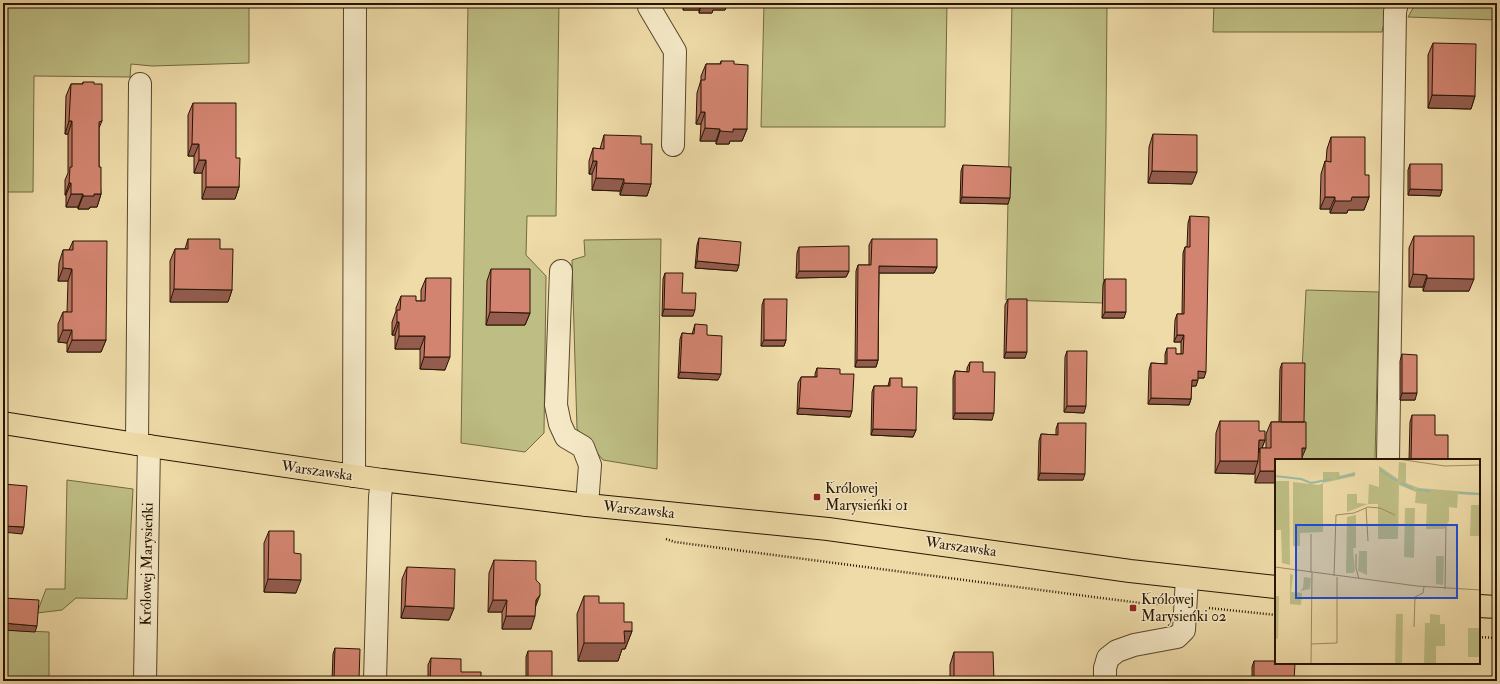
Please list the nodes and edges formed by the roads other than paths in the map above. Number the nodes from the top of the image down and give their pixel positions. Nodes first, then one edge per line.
1 (355, 3) edge
2 (649, 3) edge
3 (1397, 3) edge
4 (140, 84) dead end
5 (673, 145) dead end
6 (561, 270) dead end
7 (3, 423) edge
8 (142, 445) junction
9 (1388, 459) edge
10 (354, 476) junction
11 (382, 480) junction
12 (587, 505) junction
13 (1188, 578) junction
14 (1275, 587) edge
15 (1480, 606) edge
16 (1497, 607) edge
17 (145, 681) edge
18 (375, 681) edge
19 (1105, 681) edge

1 - 10 street
2 - 5 street
3 - 9 street
4 - 8 street, Królowej Marysieńki
6 - 12 street
7 - 8 main road, Warszawska
8 - 10 main road, Warszawska
8 - 17 street, Królowej Marysieńki
10 - 11 main road, Warszawska
11 - 12 main road, Warszawska
11 - 18 street
12 - 13 main road, Warszawska
13 - 14 main road, Warszawska
13 - 19 street
15 - 16 main road

